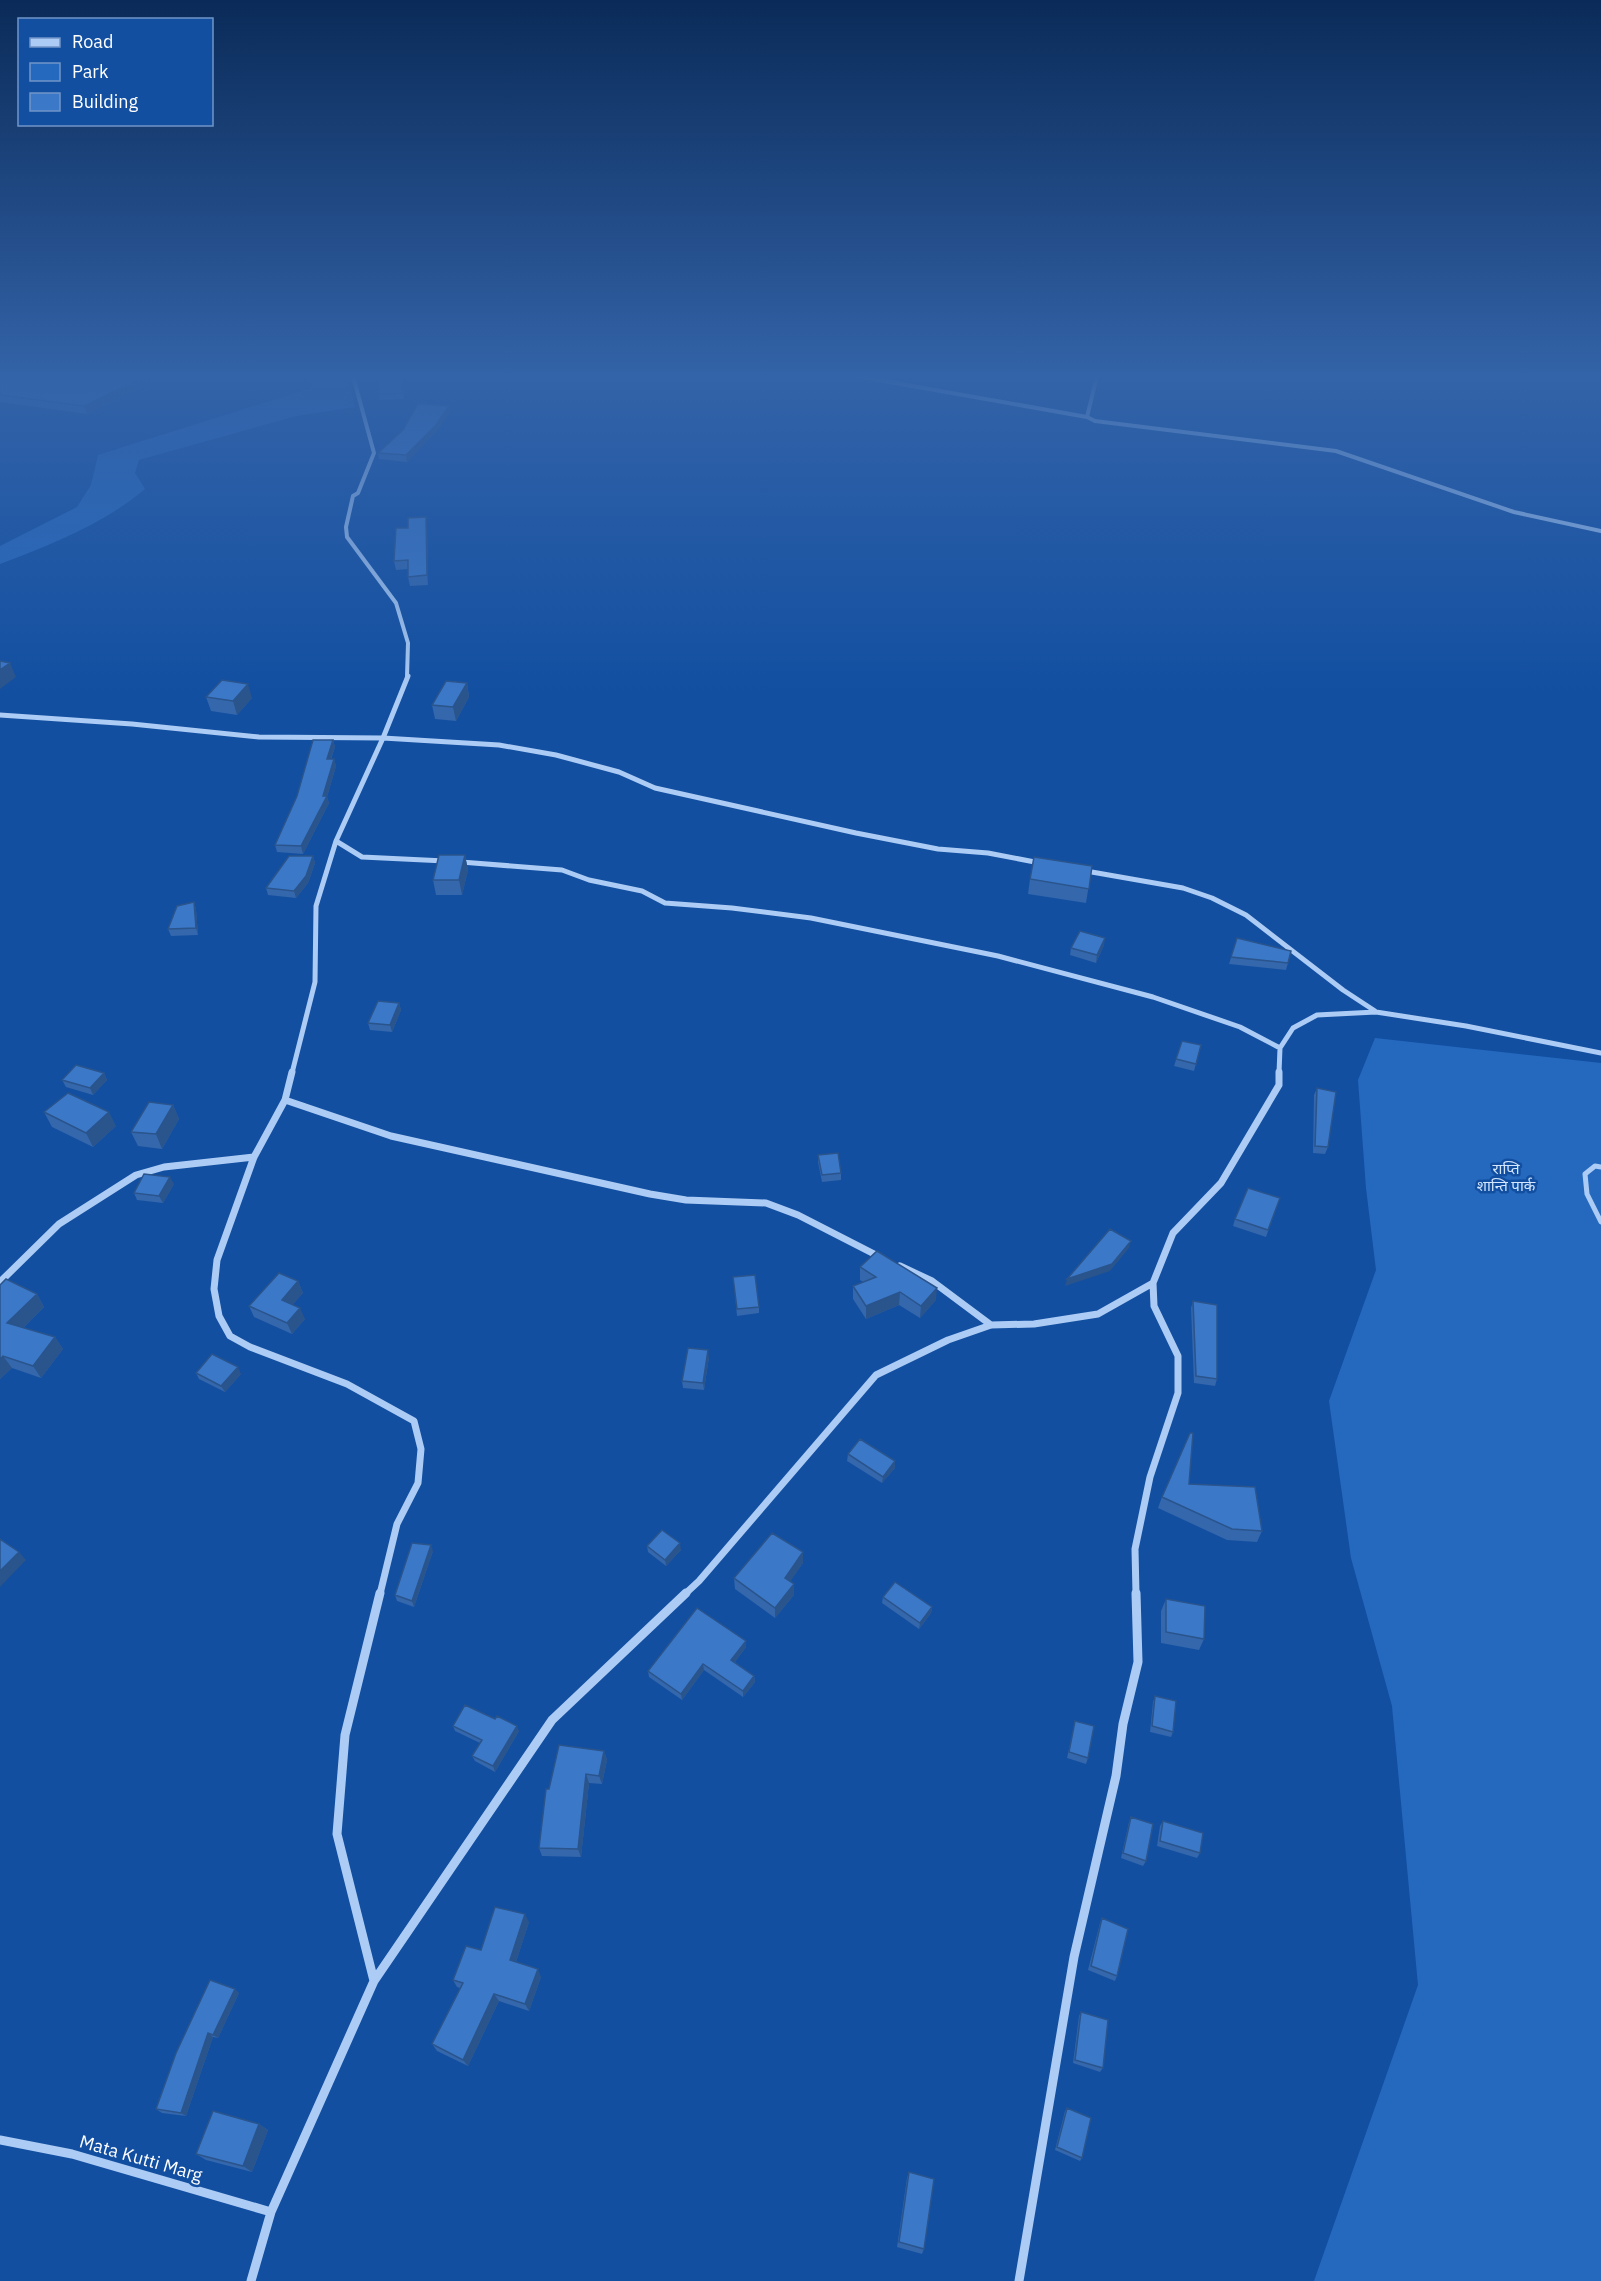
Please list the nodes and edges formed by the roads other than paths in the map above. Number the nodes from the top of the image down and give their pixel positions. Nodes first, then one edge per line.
1 (362, 482) edge
2 (1427, 482) edge
3 (1601, 531) edge
4 (0, 715) edge
5 (382, 738) junction
6 (336, 841) junction
7 (1046, 864) edge
8 (1080, 870) edge
9 (1376, 1012) junction
10 (1280, 1048) junction
11 (1601, 1053) edge
12 (285, 1100) junction
13 (254, 1156) junction
14 (1601, 1167) edge
15 (1601, 1222) edge
16 (0, 1282) edge
17 (1153, 1283) junction
18 (991, 1325) junction
19 (374, 1981) junction
20 (0, 2140) edge
21 (271, 2212) junction
22 (251, 2281) edge
23 (1019, 2281) edge

1 - 5 street
2 - 3 street
4 - 5 street
5 - 6 street
5 - 7 street
6 - 10 street
6 - 12 street
8 - 9 street
9 - 10 street
9 - 11 street
10 - 17 street
12 - 13 street
12 - 18 street
13 - 16 street
13 - 19 street
14 - 15 lane
17 - 18 street
17 - 23 street
18 - 19 street
19 - 21 street
20 - 21 street, Mata Kutti Marg
21 - 22 street

